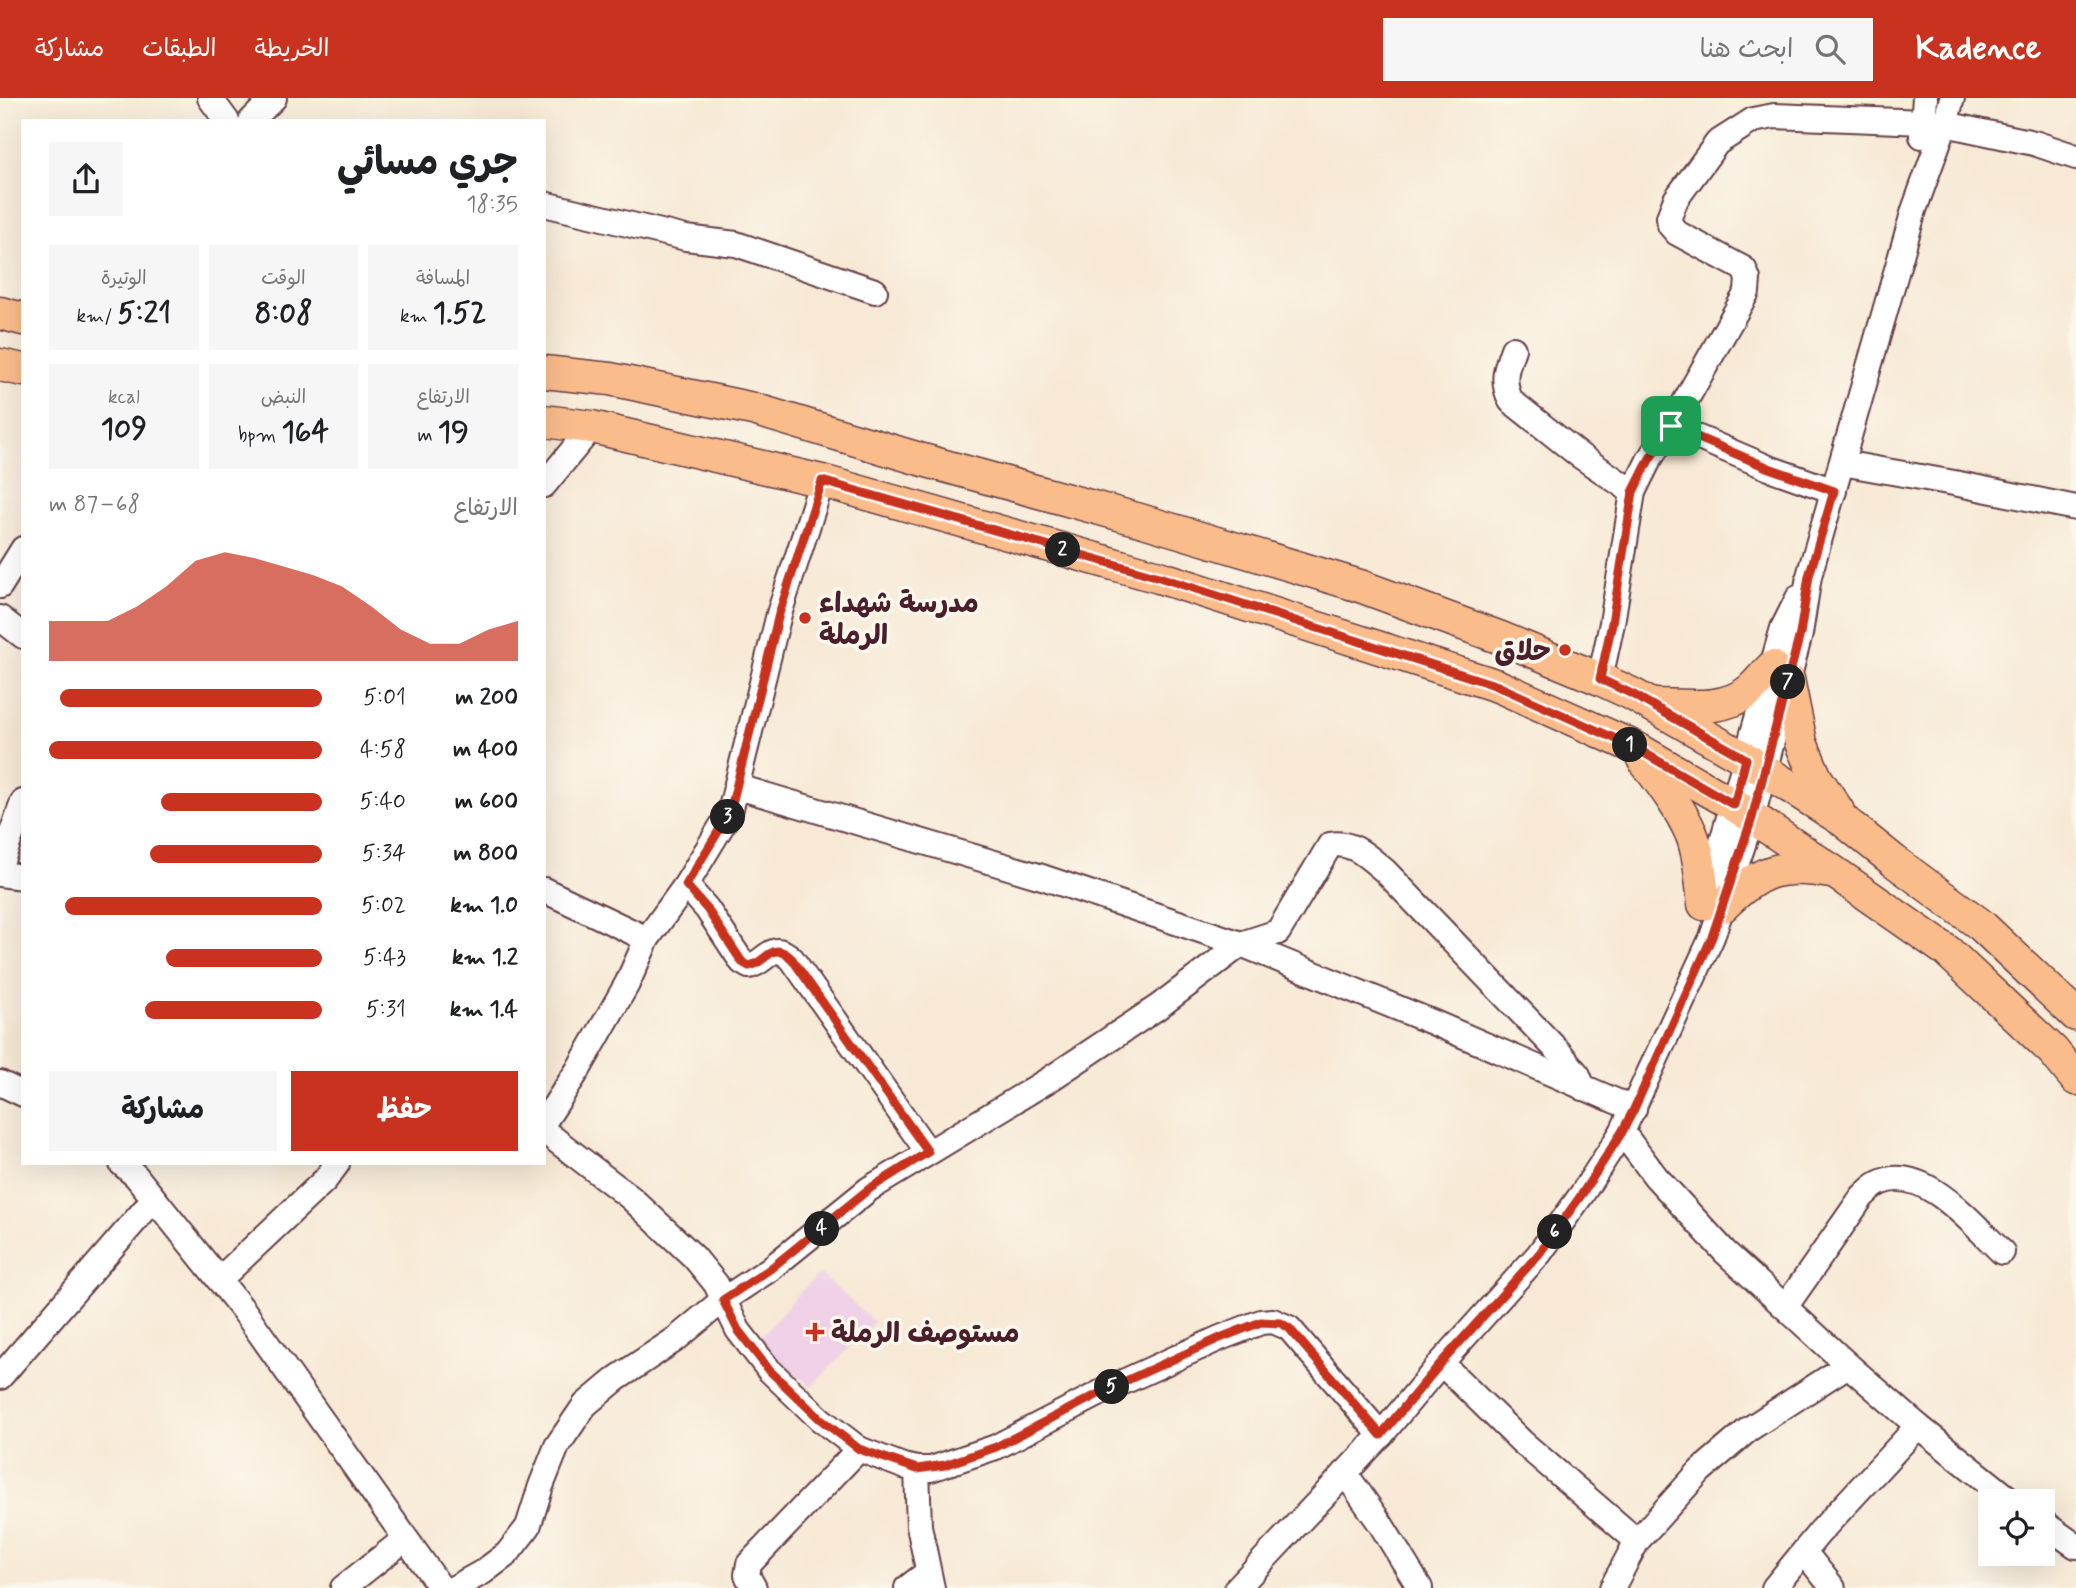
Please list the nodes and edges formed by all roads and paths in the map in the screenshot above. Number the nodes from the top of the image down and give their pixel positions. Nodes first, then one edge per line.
1 (210, 98) edge
2 (1952, 98) edge
3 (1931, 115) edge
4 (226, 119) edge
5 (2076, 157) edge
6 (546, 204) edge
7 (875, 291) dead end
8 (0, 313) edge
9 (21, 318) edge
10 (1513, 349) dead end
11 (546, 372) edge
12 (546, 421) edge
13 (1671, 426) junction
14 (592, 427) junction
15 (1842, 463) junction
16 (822, 481) junction
17 (546, 483) edge
18 (1834, 491) junction
19 (1633, 492) junction
20 (2076, 508) edge
21 (21, 552) edge
22 (0, 586) edge
23 (0, 618) edge
24 (21, 634) edge
25 (1780, 673) junction
26 (1600, 679) junction
27 (1651, 705) junction
28 (1634, 747) junction
29 (1755, 764) junction
30 (738, 787) junction
31 (21, 808) edge
32 (1743, 812) junction
33 (1844, 821) junction
34 (0, 866) edge
35 (1834, 872) junction
36 (0, 874) edge
37 (21, 877) edge
38 (686, 885) junction
39 (546, 891) edge
40 (1714, 905) junction
41 (647, 939) junction
42 (1241, 944) junction
43 (2076, 1016) edge
44 (2076, 1079) edge
45 (0, 1083) edge
46 (1583, 1088) junction
47 (21, 1093) edge
48 (1634, 1109) junction
49 (546, 1119) edge
50 (1622, 1132) junction
51 (546, 1133) edge
52 (928, 1152) junction
53 (123, 1165) edge
54 (336, 1165) edge
55 (154, 1199) junction
56 (2002, 1252) dead end
57 (219, 1280) junction
58 (723, 1300) junction
59 (1786, 1306) junction
60 (1441, 1363) junction
61 (1848, 1365) junction
62 (0, 1377) edge
63 (1918, 1426) junction
64 (1381, 1435) junction
65 (859, 1449) junction
66 (917, 1469) junction
67 (1345, 1473) junction
68 (1997, 1489) edge
69 (2055, 1531) edge
70 (405, 1539) junction
71 (1637, 1541) junction
72 (2076, 1546) edge
73 (1805, 1553) junction
74 (930, 1580) edge
75 (343, 1588) edge
76 (441, 1588) edge
77 (454, 1588) edge
78 (754, 1588) edge
79 (908, 1588) edge
80 (1237, 1588) edge
81 (1420, 1588) edge
82 (1612, 1588) edge
83 (1774, 1588) edge
84 (1833, 1588) edge

1 - 4 street
2 - 3 street
3 - 5 street
3 - 13 street
3 - 15 street
6 - 7 street
8 - 9 main road
10 - 19 street
11 - 26 main road
12 - 14 main road
13 - 18 street
13 - 19 street
14 - 16 main road
14 - 17 street
15 - 18 street
15 - 20 street
16 - 28 main road
16 - 30 street
18 - 25 street
19 - 26 street
21 - 22 street
23 - 24 street
25 - 27 main road
25 - 29 street
25 - 33 main road
26 - 27 main road
27 - 29 main road
28 - 32 main road
28 - 40 main road
29 - 32 street
29 - 33 main road
30 - 38 street
30 - 42 street
31 - 34 street
32 - 35 main road
32 - 40 street
33 - 43 main road
35 - 40 main road
35 - 44 main road
36 - 37 street
38 - 41 street
38 - 52 street
39 - 41 street
40 - 48 street
41 - 49 street
42 - 46 street
42 - 46 street
42 - 52 street
45 - 47 street
46 - 48 street
48 - 50 street
50 - 59 street
50 - 60 street
51 - 58 street
52 - 58 street
53 - 55 street
54 - 57 street
55 - 57 street
55 - 62 street
56 - 59 street
57 - 70 street
58 - 65 street
58 - 77 street
59 - 61 street
60 - 64 street
60 - 71 street
61 - 63 street
61 - 71 street
63 - 68 street
63 - 73 street
64 - 66 street
64 - 67 street
65 - 66 street
65 - 78 street
66 - 74 street
67 - 80 street
67 - 81 street
69 - 72 street
70 - 75 street
70 - 76 street
71 - 82 street
73 - 83 street
73 - 84 street
74 - 79 street

